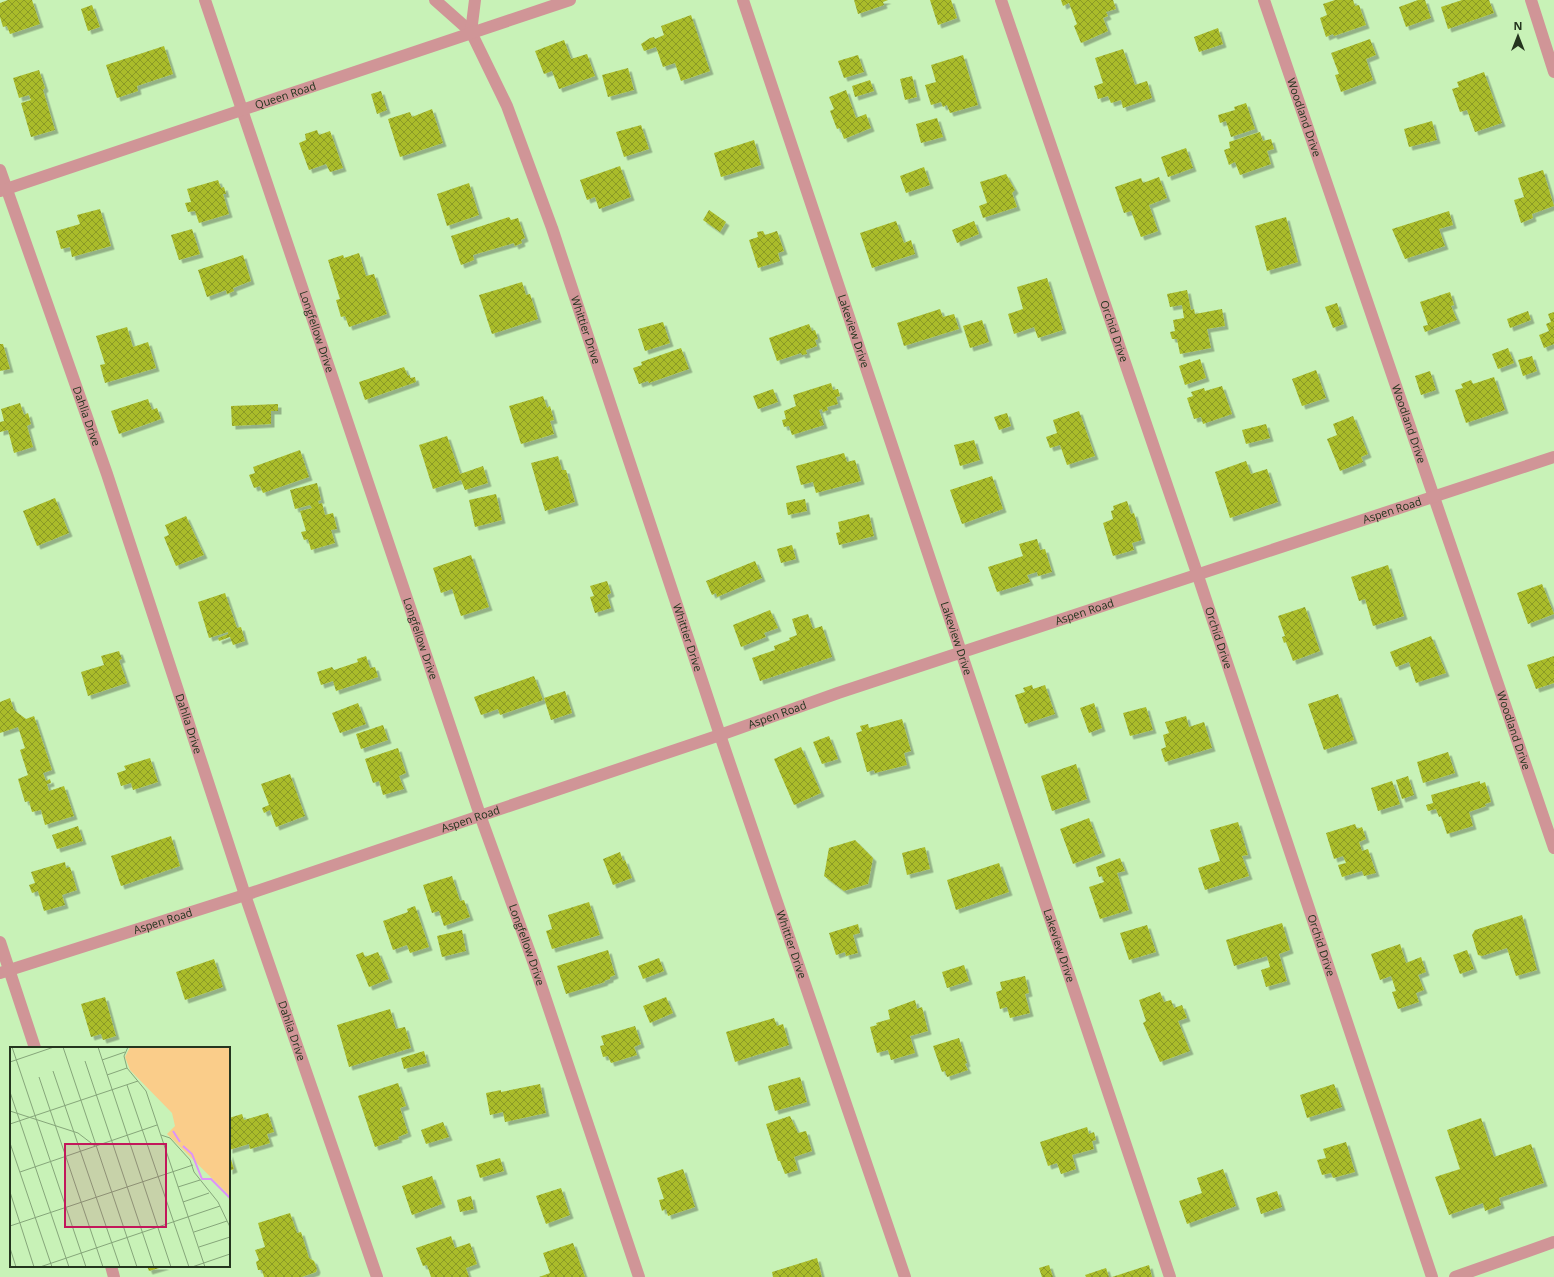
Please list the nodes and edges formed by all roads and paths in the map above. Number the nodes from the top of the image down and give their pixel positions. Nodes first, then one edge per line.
1 (205, 0) edge
2 (435, 0) edge
3 (476, 0) edge
4 (570, 0) edge
5 (743, 0) edge
6 (1001, 0) edge
7 (1264, 0) edge
8 (1531, 0) edge
9 (471, 32) junction
10 (1554, 72) edge
11 (243, 110) junction
12 (0, 170) edge
13 (3, 190) edge
14 (1554, 457) edge
15 (1435, 496) junction
16 (1198, 576) junction
17 (960, 654) junction
18 (720, 735) junction
19 (480, 815) junction
20 (1554, 848) edge
21 (245, 895) junction
22 (0, 942) edge
23 (5, 971) edge
24 (36, 1047) edge
25 (1554, 1242) edge
26 (111, 1267) edge
27 (114, 1277) edge
28 (377, 1277) edge
29 (639, 1277) edge
30 (905, 1277) edge
31 (1170, 1277) edge
32 (1432, 1277) edge
33 (1455, 1277) edge

1 - 11 street, Longfellow Drive
2 - 9 street
3 - 9 street
4 - 9 street, Queen Road
5 - 17 street, Lakeview Drive
6 - 16 street, Orchid Drive
7 - 15 street, Woodland Drive
8 - 10 street
9 - 11 street, Queen Road
9 - 18 street, Whittier Drive
11 - 13 street, Queen Road
11 - 19 street, Longfellow Drive
12 - 13 street, Dahlia Drive
13 - 21 street, Dahlia Drive
14 - 15 street, Aspen Road
15 - 16 street, Aspen Road
15 - 20 street, Woodland Drive
16 - 17 street, Aspen Road
16 - 32 street, Orchid Drive
17 - 18 street, Aspen Road
17 - 31 street, Lakeview Drive
18 - 19 street, Aspen Road
18 - 30 street, Whittier Drive
19 - 21 street, Aspen Road
19 - 29 street, Longfellow Drive
21 - 23 street, Aspen Road
21 - 28 street, Dahlia Drive
22 - 23 street
23 - 24 street
25 - 33 street
26 - 27 street

